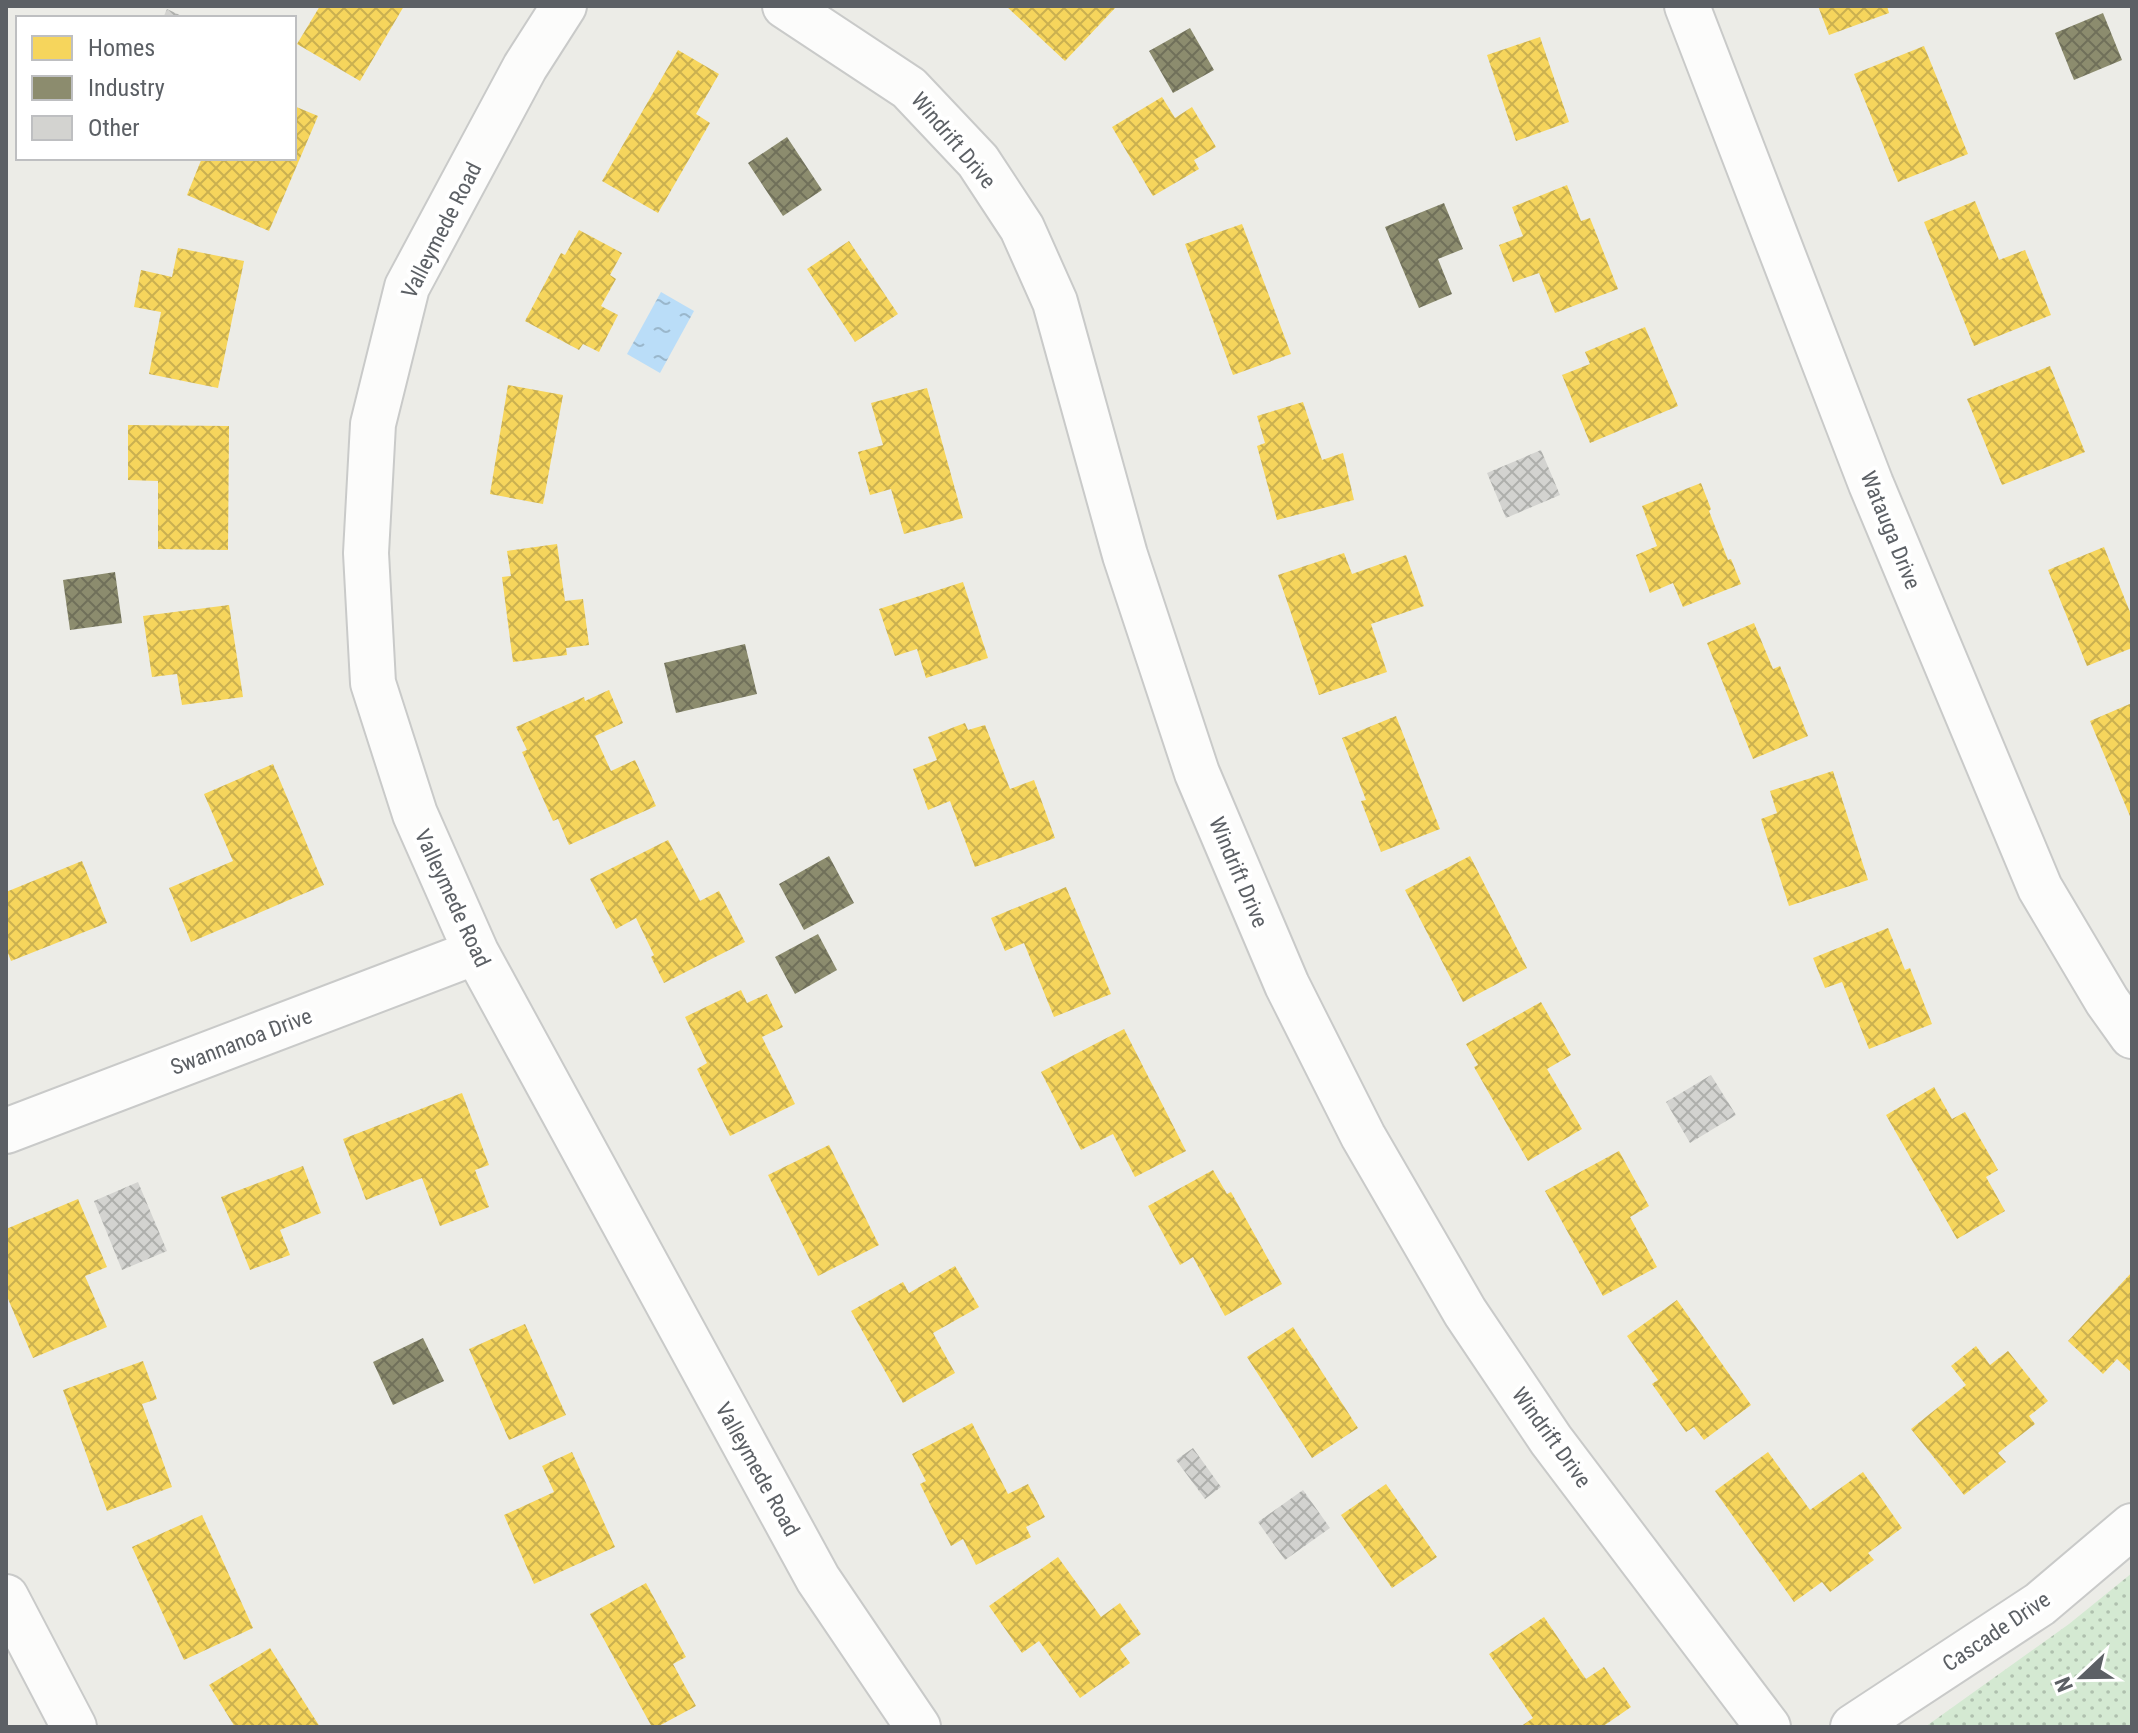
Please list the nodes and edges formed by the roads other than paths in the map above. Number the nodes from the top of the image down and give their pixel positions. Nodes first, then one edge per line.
1 (564, 6) edge
2 (785, 6) edge
3 (1687, 6) edge
4 (476, 952) junction
5 (2132, 1036) edge
6 (6, 1131) edge
7 (2132, 1526) edge
8 (6, 1597) edge
9 (74, 1727) edge
10 (918, 1727) edge
11 (1768, 1727) edge
12 (1853, 1727) edge

1 - 4 street, Valleymede Road
2 - 11 street, Windrift Drive
3 - 5 street, Watauga Drive
4 - 6 street, Swannanoa Drive
4 - 10 street, Valleymede Road
7 - 12 street, Cascade Drive
8 - 9 street

